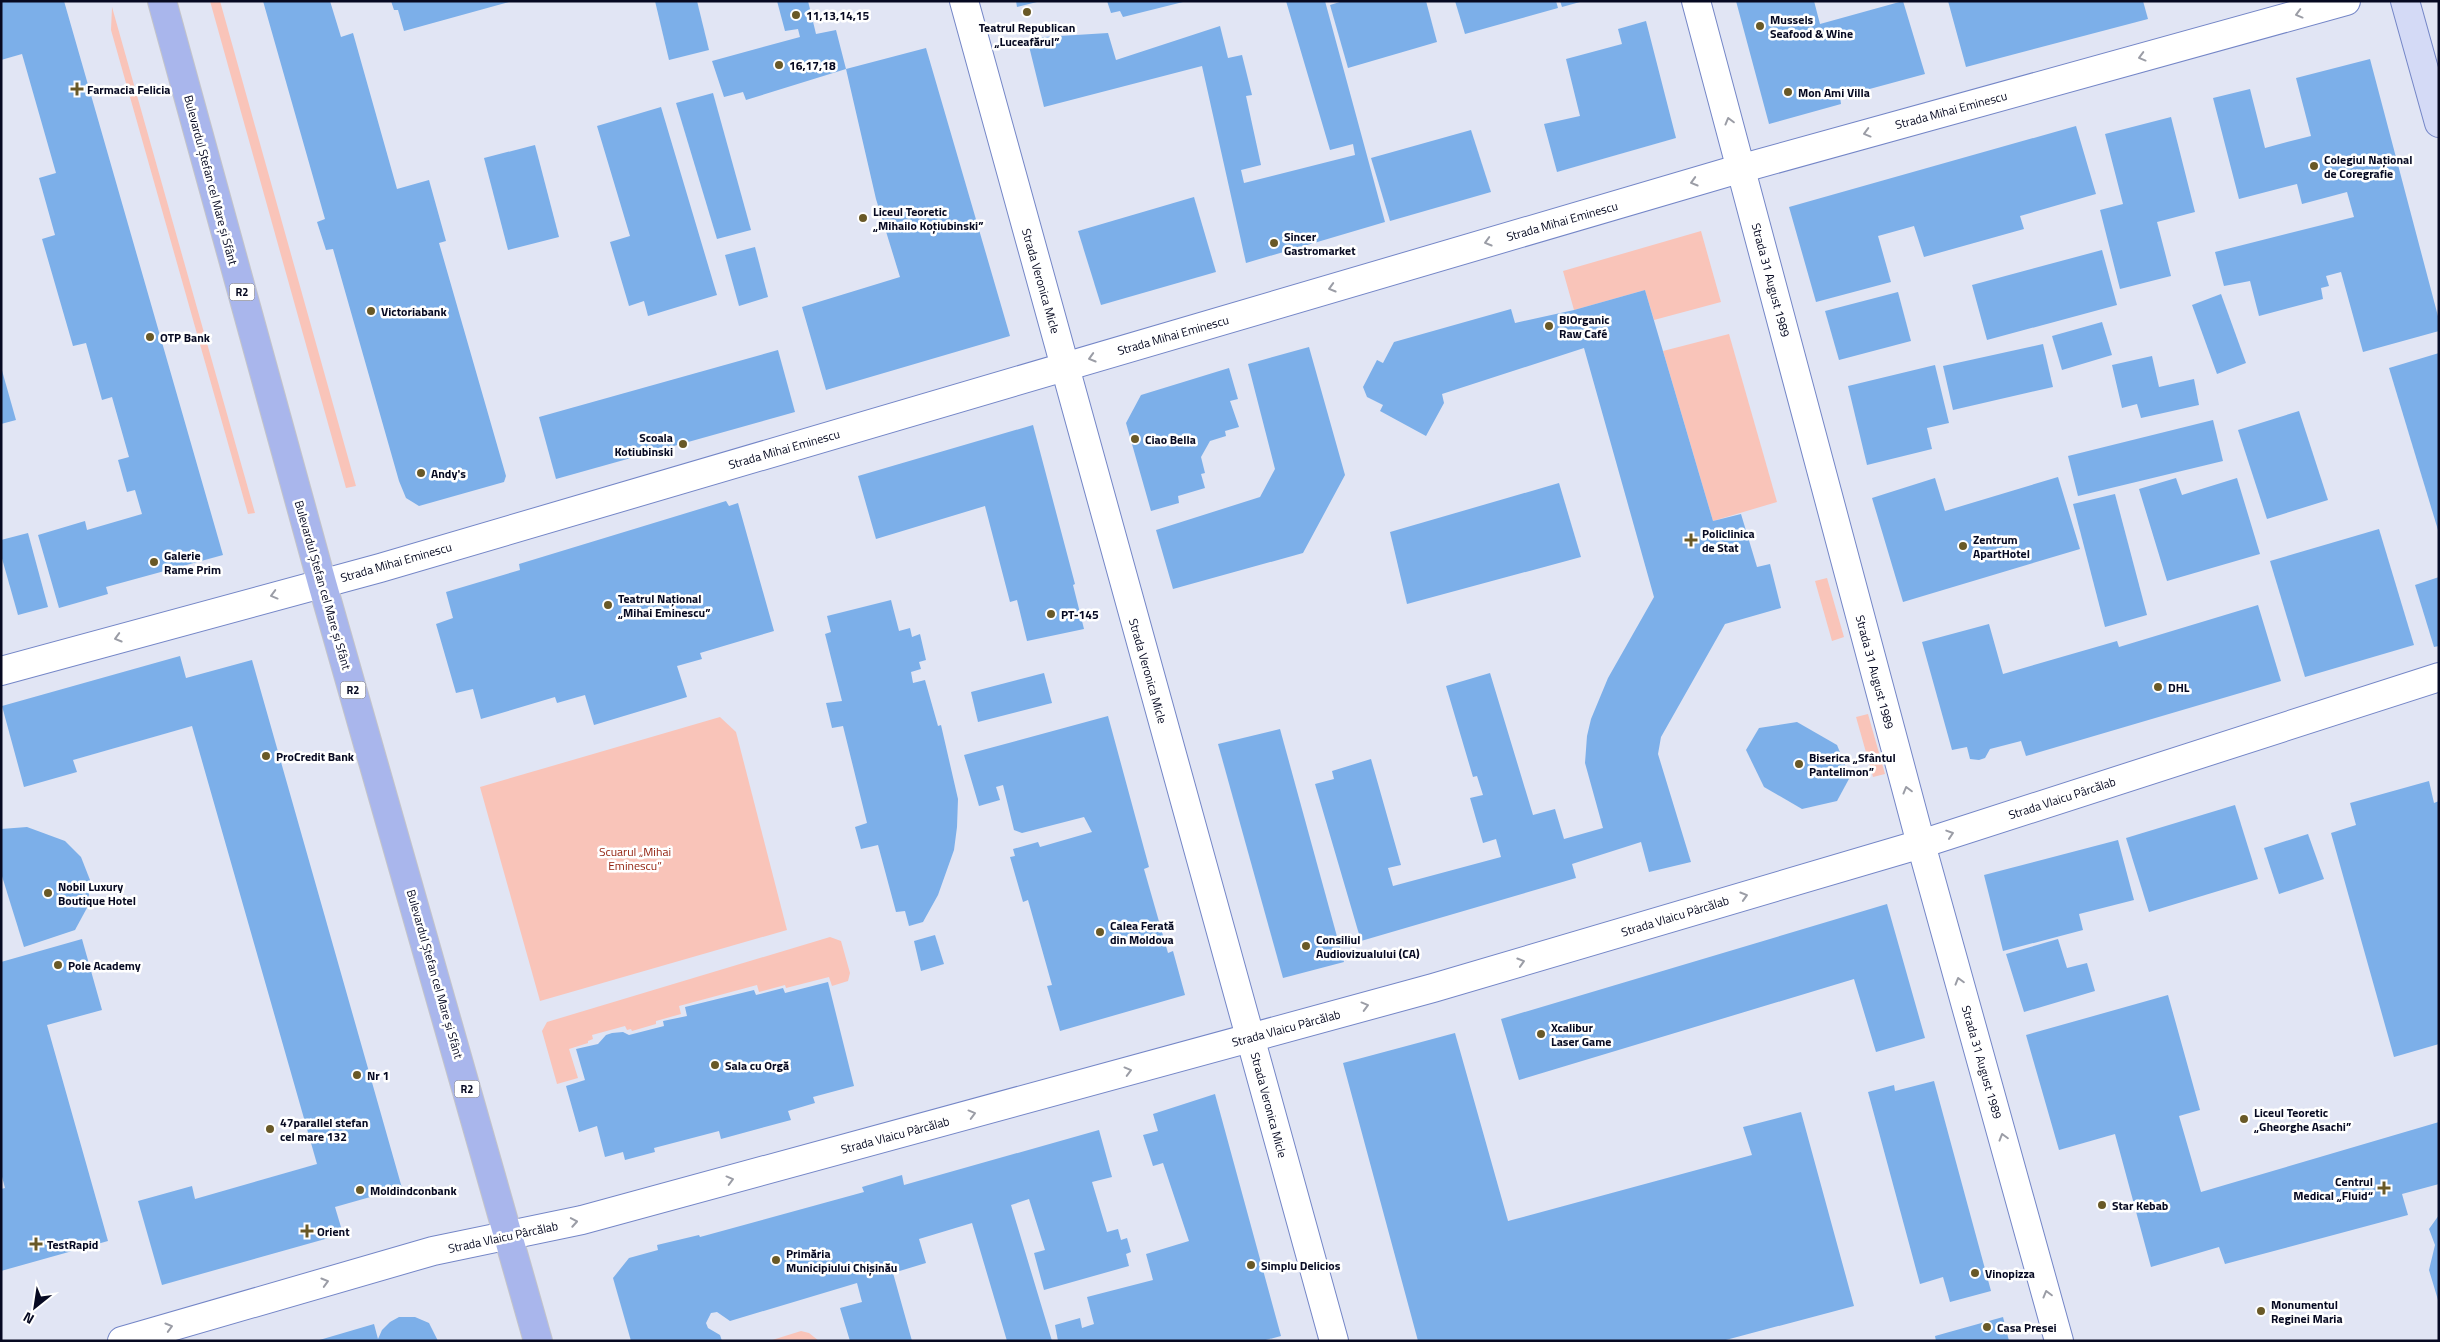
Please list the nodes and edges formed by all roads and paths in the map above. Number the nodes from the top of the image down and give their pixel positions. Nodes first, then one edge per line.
1 (162, 1) edge
2 (964, 1) edge
3 (1696, 1) edge
4 (2346, 1) edge
5 (2405, 1) edge
6 (2439, 122) edge
7 (1741, 168) junction
8 (1064, 366) junction
9 (322, 583) junction
10 (1, 671) edge
11 (2439, 677) edge
12 (1921, 844) junction
13 (1250, 1038) junction
14 (509, 1237) junction
15 (122, 1341) edge
16 (538, 1341) edge
17 (1334, 1341) edge
18 (2059, 1341) edge

1 - 9 main road, Bulevardul Ștefan cel Mare și Sfânt / R2
2 - 8 street, Strada Veronica Micle
7 -> 3 street, Strada 31 August 1989
4 -> 7 street, Strada Mihai Eminescu
5 - 6 main road
7 -> 8 street, Strada Mihai Eminescu
12 -> 7 street, Strada 31 August 1989
8 - 9 street, Strada Mihai Eminescu
8 - 13 street, Strada Veronica Micle
9 -> 10 street, Strada Mihai Eminescu
9 - 14 main road, Bulevardul Ștefan cel Mare și Sfânt / R2
12 -> 11 street, Strada Vlaicu Pârcălab
13 -> 12 street, Strada Vlaicu Pârcălab
18 -> 12 street, Strada 31 August 1989
14 -> 13 street, Strada Vlaicu Pârcălab
13 - 17 street, Strada Veronica Micle
15 -> 14 street, Strada Vlaicu Pârcălab
14 - 16 main road, Bulevardul Ștefan cel Mare și Sfânt / R2

